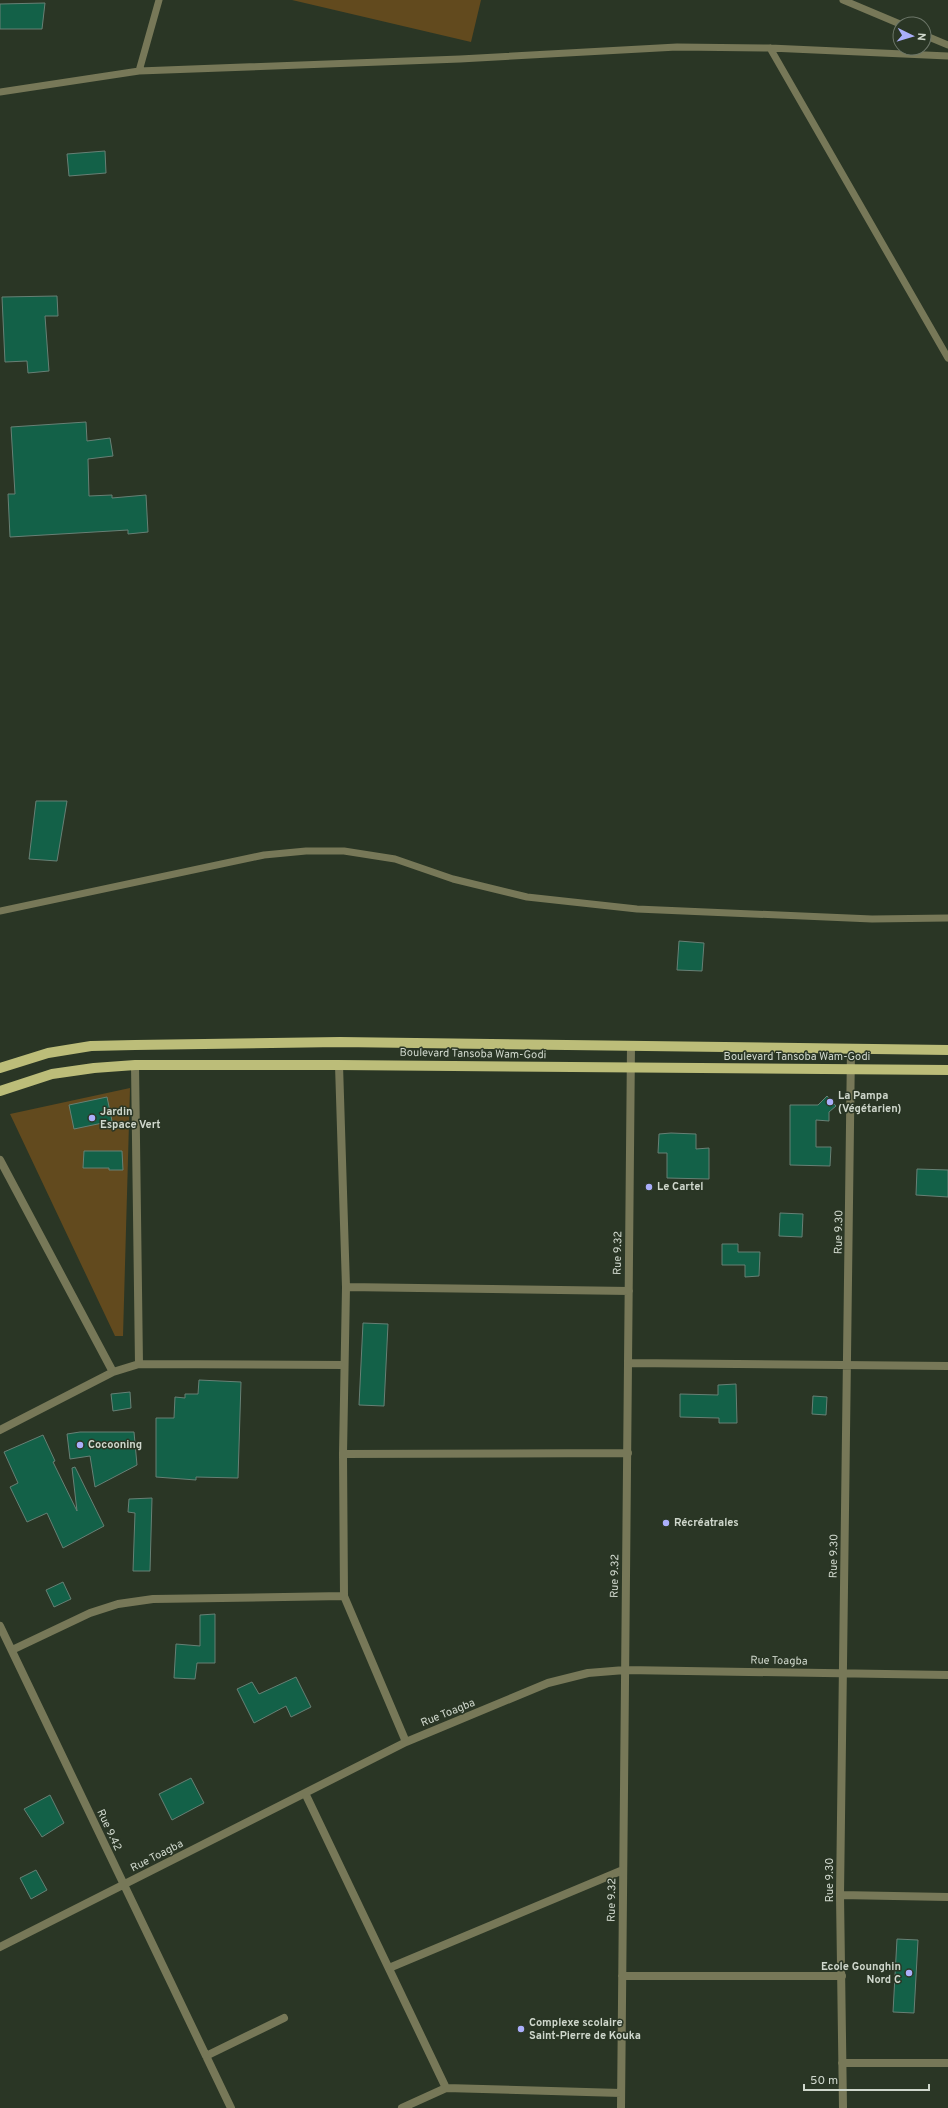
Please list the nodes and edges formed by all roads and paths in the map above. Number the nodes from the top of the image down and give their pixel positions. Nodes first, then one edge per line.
1 (159, 0) edge
2 (843, 0) edge
3 (892, 21) edge
4 (932, 38) edge
5 (948, 45) edge
6 (770, 48) junction
7 (948, 56) edge
8 (139, 71) junction
9 (0, 92) edge
10 (948, 358) edge
11 (0, 911) edge
12 (948, 918) edge
13 (631, 1045) junction
14 (851, 1049) junction
15 (948, 1050) edge
16 (339, 1065) junction
17 (135, 1066) junction
18 (0, 1068) edge
19 (631, 1068) junction
20 (851, 1069) junction
21 (948, 1070) edge
22 (0, 1091) edge
23 (0, 1160) edge
24 (346, 1286) junction
25 (629, 1291) junction
26 (139, 1364) junction
27 (629, 1364) junction
28 (344, 1365) junction
29 (848, 1365) junction
30 (948, 1366) edge
31 (113, 1372) junction
32 (0, 1430) edge
33 (628, 1453) junction
34 (343, 1454) junction
35 (344, 1596) junction
36 (0, 1626) edge
37 (12, 1650) junction
38 (625, 1670) junction
39 (843, 1673) junction
40 (948, 1675) edge
41 (406, 1742) junction
42 (305, 1793) junction
43 (623, 1870) junction
44 (123, 1885) junction
45 (840, 1895) junction
46 (948, 1897) edge
47 (0, 1948) edge
48 (389, 1968) junction
49 (622, 1976) junction
50 (842, 1976) junction
51 (284, 2018) dead end
52 (206, 2056) junction
53 (842, 2063) junction
54 (948, 2063) edge
55 (446, 2088) junction
56 (621, 2092) junction
57 (232, 2108) edge
58 (402, 2108) edge
59 (621, 2108) edge
60 (843, 2108) edge

1 - 8 lane
2 - 3 lane
4 - 5 lane
6 - 7 lane
6 - 8 lane
6 - 10 lane
8 - 9 lane
11 - 12 lane
13 - 14 main road, Boulevard Tansoba Wam-Godi
13 - 18 main road, Boulevard Tansoba Wam-Godi
13 - 19 street, Rue 9.32
14 - 15 main road, Boulevard Tansoba Wam-Godi
14 - 20 street, Rue 9.30
16 - 17 main road, Boulevard Tansoba Wam-Godi
16 - 19 main road, Boulevard Tansoba Wam-Godi
16 - 24 street
17 - 22 main road, Boulevard Tansoba Wam-Godi
17 - 26 street
19 - 20 main road, Boulevard Tansoba Wam-Godi
19 - 25 street, Rue 9.32
20 - 21 main road, Boulevard Tansoba Wam-Godi
20 - 29 street, Rue 9.30
23 - 31 street
24 - 25 street
24 - 28 street
25 - 27 street, Rue 9.32
26 - 28 street
26 - 31 street
27 - 29 street
27 - 33 street, Rue 9.32
28 - 34 street
29 - 30 street
29 - 39 street, Rue 9.30
31 - 32 street
33 - 34 street
33 - 38 street, Rue 9.32
34 - 35 street
35 - 37 street
35 - 41 street
36 - 37 street, Rue 9.42
37 - 44 street, Rue 9.42
38 - 39 street, Rue Toagba
38 - 41 street, Rue Toagba
38 - 43 street, Rue 9.32
39 - 40 street, Rue Toagba
39 - 45 street, Rue 9.30
41 - 42 street, Rue Toagba
42 - 44 street, Rue Toagba
42 - 48 street
43 - 48 street
43 - 49 street, Rue 9.32
44 - 47 street, Rue Toagba
44 - 52 street, Rue 9.42
45 - 46 street
45 - 50 street, Rue 9.30
48 - 55 street
49 - 50 street
49 - 56 street, Rue 9.32
50 - 53 street, Rue 9.30
51 - 52 street
52 - 57 street, Rue 9.42
53 - 54 street
53 - 60 street
55 - 56 street
55 - 58 street
56 - 59 street, Rue 9.32

